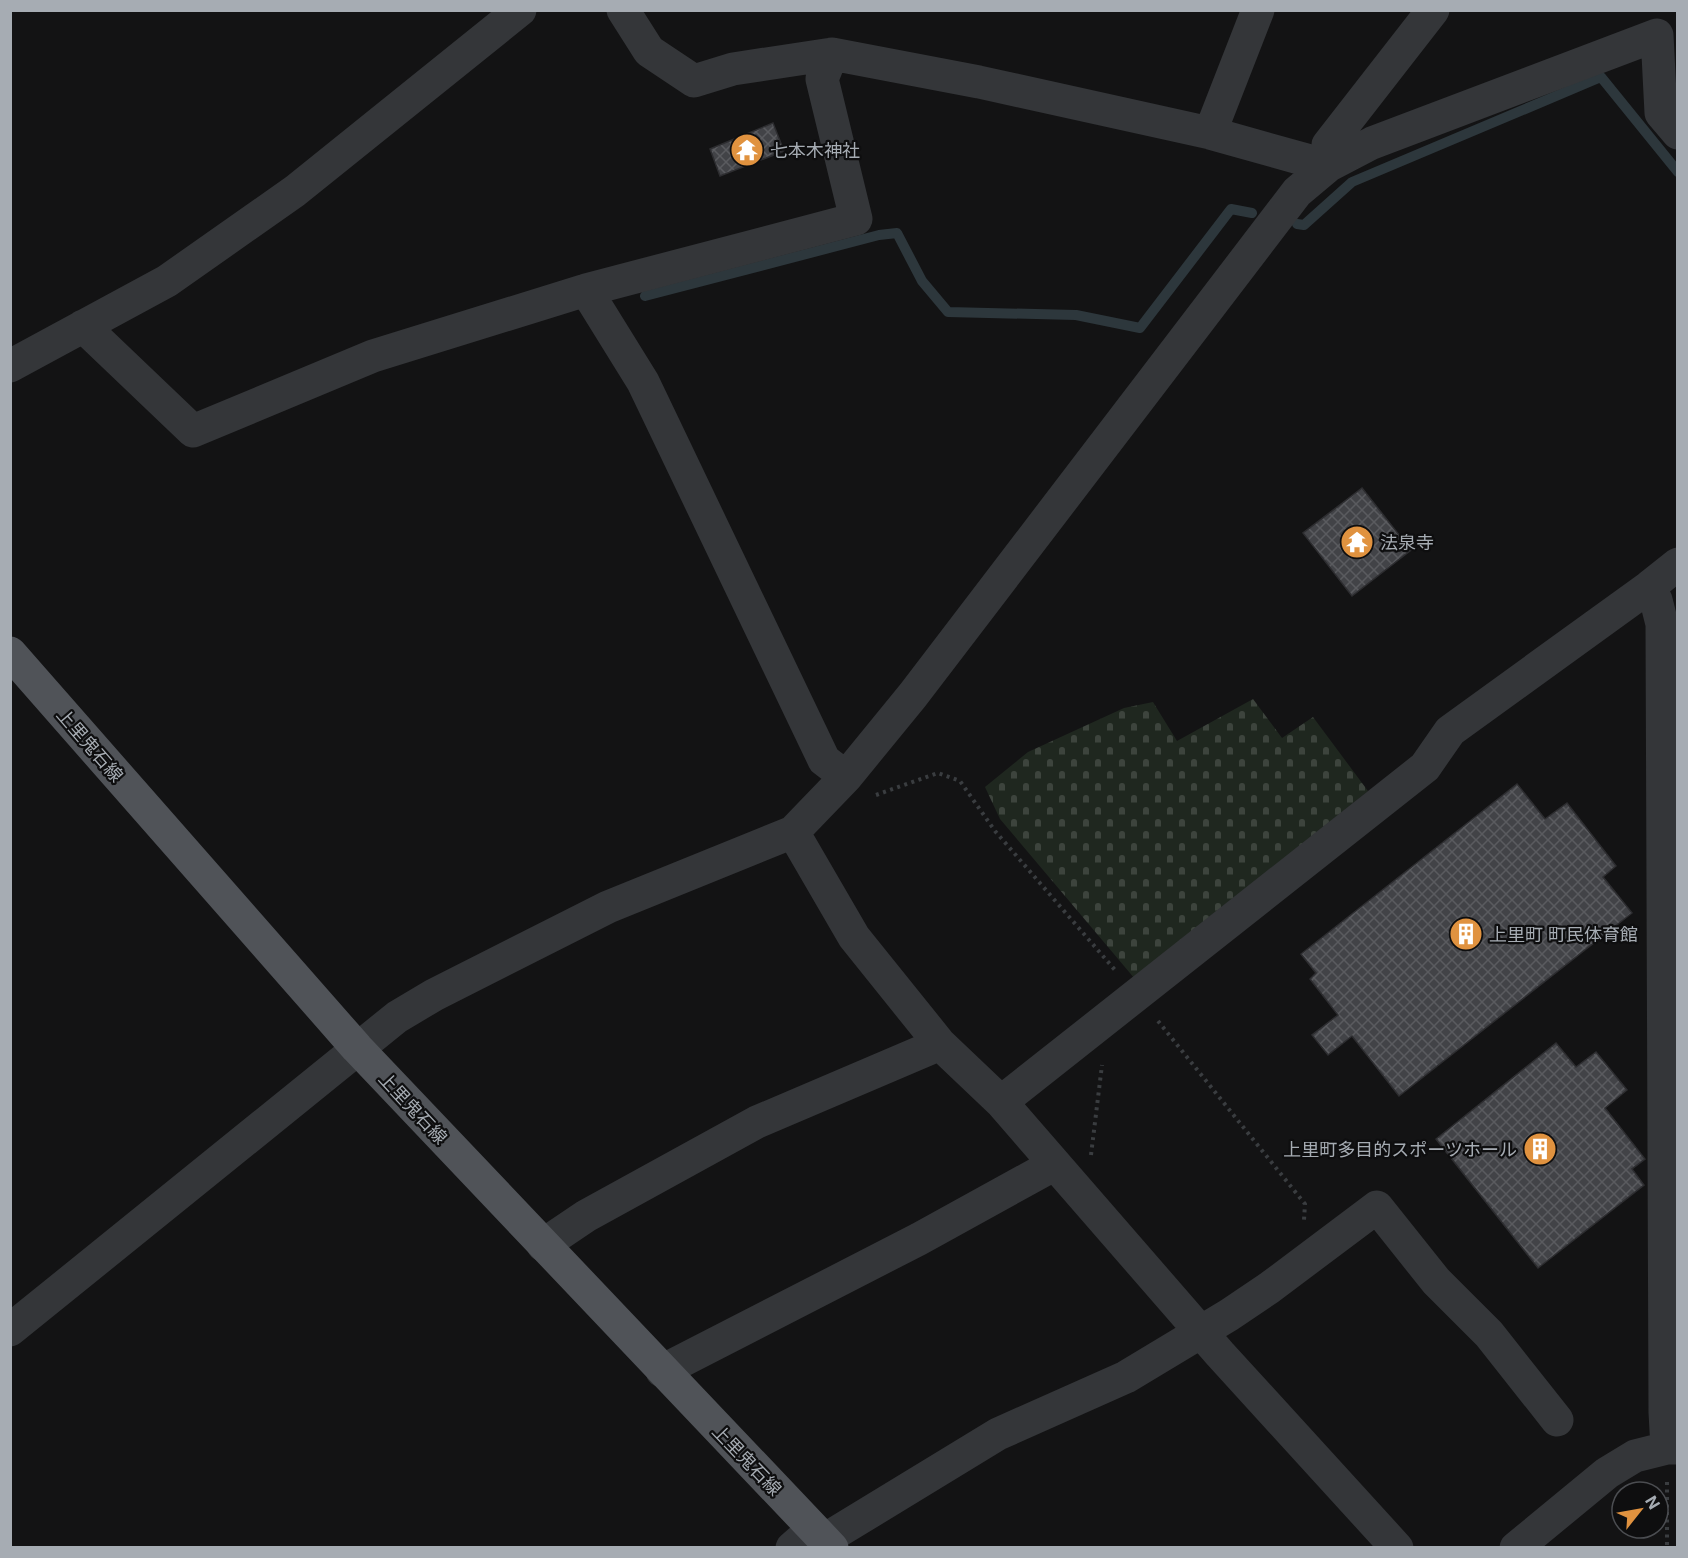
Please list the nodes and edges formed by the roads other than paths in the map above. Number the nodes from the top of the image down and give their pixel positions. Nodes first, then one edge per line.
1 (520, 10) edge
2 (623, 10) edge
3 (1258, 10) edge
4 (1433, 10) edge
5 (1664, 25) edge
6 (832, 54) junction
7 (1210, 133) junction
8 (1677, 133) edge
9 (1328, 166) junction
10 (586, 290) junction
11 (83, 326) junction
12 (10, 366) edge
13 (1677, 564) edge
14 (1649, 587) junction
15 (10, 653) edge
16 (846, 777) junction
17 (793, 832) junction
18 (940, 1044) junction
19 (357, 1048) junction
20 (1001, 1102) junction
21 (1055, 1164) junction
22 (543, 1245) junction
23 (10, 1330) edge
24 (1200, 1332) junction
25 (663, 1371) junction
26 (1557, 1420) dead end
27 (1672, 1448) edge
28 (828, 1544) edge
29 (792, 1548) edge
30 (1397, 1548) edge
31 (1516, 1548) edge

1 - 11 street
2 - 6 street
3 - 7 street
4 - 9 street
5 - 8 street
5 - 9 street
6 - 7 street
6 - 10 street
7 - 9 street
9 - 16 street
10 - 11 street
10 - 16 street
11 - 12 street
13 - 14 street
14 - 20 street
14 - 27 street
15 - 19 main road, 上里鬼石線
16 - 17 street
17 - 18 street
17 - 19 street
18 - 20 street
18 - 22 street
19 - 22 main road, 上里鬼石線
19 - 23 street
20 - 21 street
21 - 24 street
21 - 25 street
22 - 25 main road, 上里鬼石線
24 - 26 street
24 - 28 street
24 - 30 street
25 - 28 main road, 上里鬼石線
27 - 31 street
28 - 29 street

